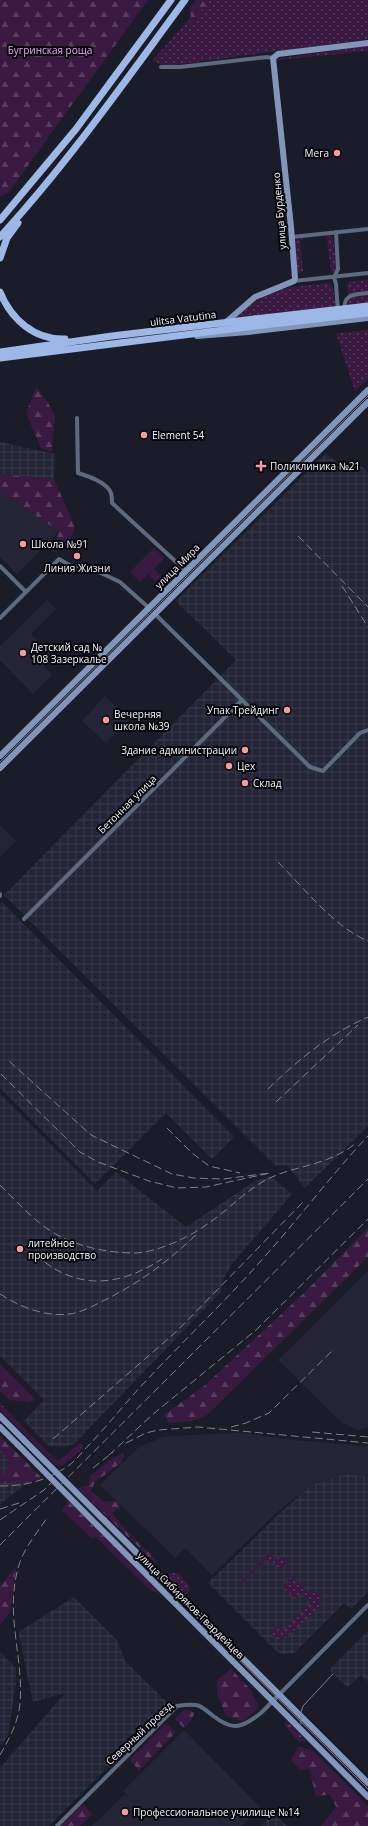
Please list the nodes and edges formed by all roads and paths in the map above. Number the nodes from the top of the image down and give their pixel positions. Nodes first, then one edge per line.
1 (170, 0) edge
2 (185, 0) edge
3 (368, 43) edge
4 (273, 58) junction
5 (161, 67) dead end
6 (16, 202) junction
7 (29, 206) junction
8 (0, 213) edge
9 (0, 220) edge
10 (368, 229) edge
11 (336, 232) junction
12 (0, 237) edge
13 (292, 237) junction
14 (0, 258) edge
15 (368, 273) edge
16 (334, 278) junction
17 (294, 281) junction
18 (0, 292) edge
19 (368, 293) edge
20 (368, 306) edge
21 (368, 312) edge
22 (368, 318) edge
23 (255, 322) junction
24 (342, 322) junction
25 (225, 323) junction
26 (177, 336) junction
27 (91, 340) junction
28 (0, 352) edge
29 (0, 358) edge
30 (368, 390) edge
31 (368, 402) edge
32 (351, 407) junction
33 (357, 413) junction
34 (77, 418) dead end
35 (0, 566) edge
36 (186, 571) junction
37 (193, 577) junction
38 (26, 592) junction
39 (149, 608) junction
40 (155, 614) junction
41 (0, 618) edge
42 (241, 701) junction
43 (368, 730) edge
44 (0, 756) edge
45 (0, 768) edge
46 (24, 919) dead end
47 (0, 1416) edge
48 (0, 1427) edge
49 (368, 1605) edge
50 (279, 1694) junction
51 (272, 1701) junction
52 (368, 1783) edge
53 (368, 1797) edge
54 (57, 1826) edge

1 - 6 main road
2 - 7 main road
3 - 4 street
4 - 5 street
4 - 13 street, улица Бурденко
6 - 8 main road
6 - 9 main road
7 - 12 main road
7 - 14 main road
10 - 11 street
11 - 13 street
11 - 16 street
13 - 17 street, улица Бурденко
15 - 16 street
16 - 17 street
16 - 24 street
17 - 25 street
18 - 27 main road
19 - 24 street
20 - 23 main road, ulitsa Vatutina, bridge
21 - 23 main road, ulitsa Vatutina, bridge
22 - 24 street
23 - 25 main road, ulitsa Vatutina
23 - 26 main road, ulitsa Vatutina
24 - 26 street
25 - 27 main road, ulitsa Vatutina
26 - 29 main road, ulitsa Vatutina
27 - 28 main road, ulitsa Vatutina
30 - 32 street, улица Мира
31 - 33 street, улица Мира
32 - 33 street
32 - 36 street, улица Мира
33 - 37 street, улица Мира
34 - 36 street
35 - 38 street
36 - 37 street
36 - 39 street, улица Мира
37 - 40 street, улица Мира
38 - 39 street
38 - 41 street
39 - 40 street
39 - 44 street, улица Мира
40 - 42 street
40 - 45 street, улица Мира
42 - 43 street
42 - 46 street, Бетонная улица
47 - 50 street, улица Сибиряков-Гвардейцев, bridge
48 - 51 street, улица Сибиряков-Гвардейцев, bridge
49 - 50 street, Северный проезд
50 - 51 street, Северный проезд
50 - 52 street, улица Сибиряков-Гвардейцев
51 - 53 street, улица Сибиряков-Гвардейцев
51 - 54 street, Северный проезд

